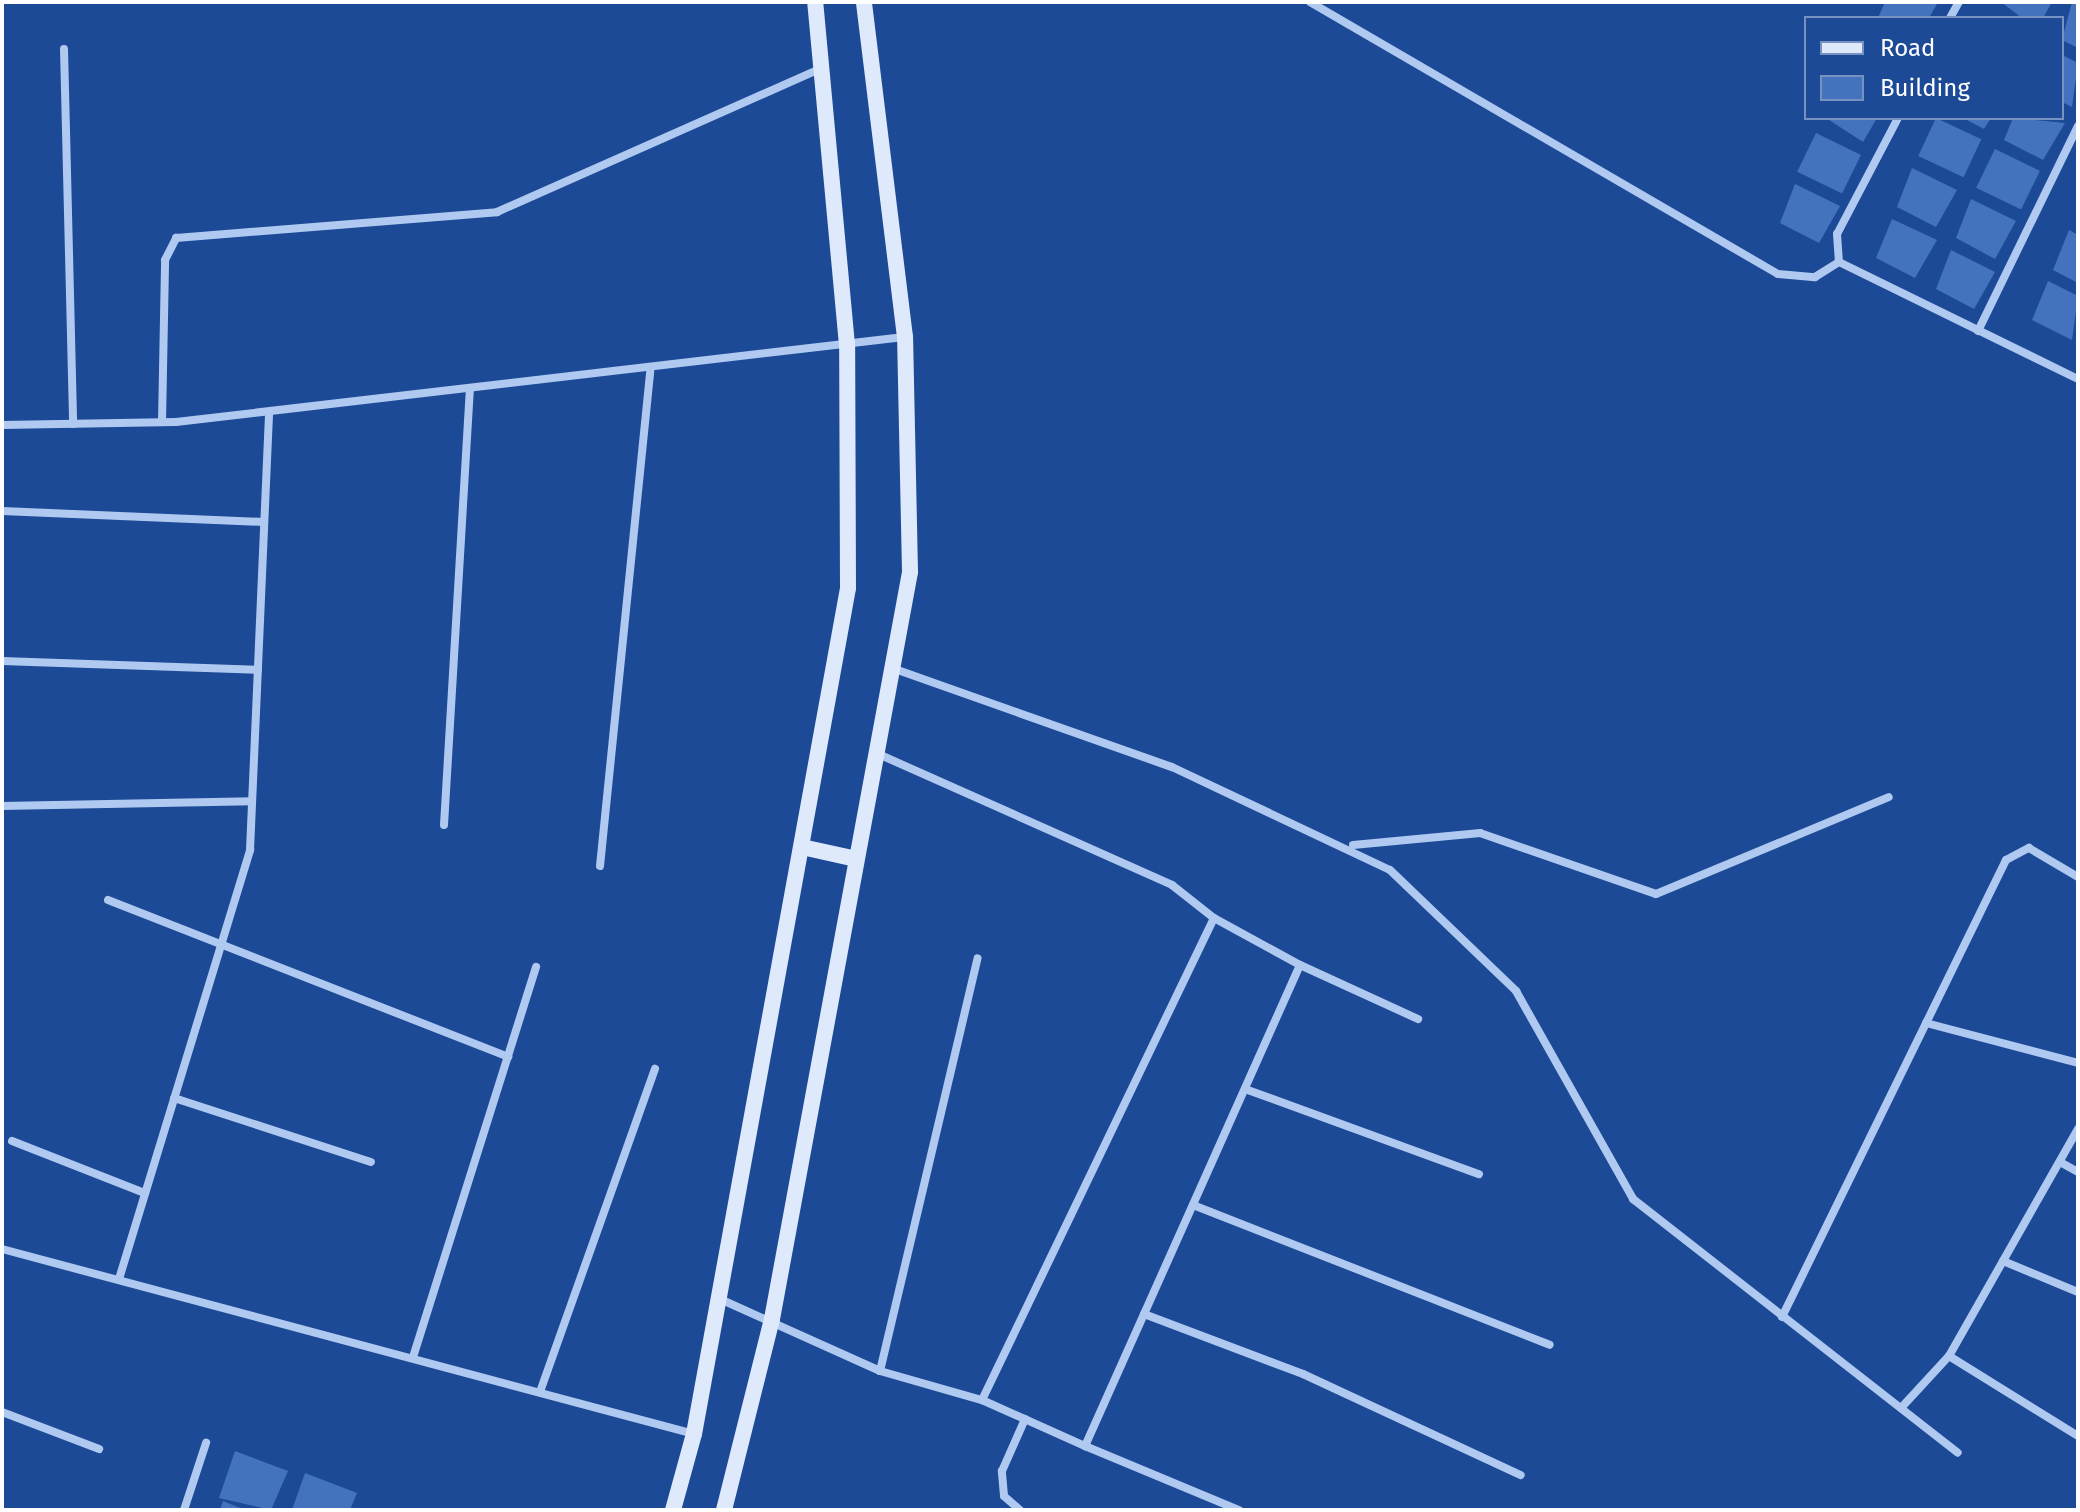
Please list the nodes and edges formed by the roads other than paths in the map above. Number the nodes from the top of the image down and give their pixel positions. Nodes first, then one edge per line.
1 (815, 2) edge
2 (864, 2) edge
3 (1310, 2) edge
4 (64, 49) dead end
5 (822, 68) junction
6 (1897, 120) edge
7 (2078, 126) edge
8 (1839, 262) junction
9 (1978, 331) junction
10 (905, 337) junction
11 (847, 345) junction
12 (650, 372) junction
13 (2078, 379) edge
14 (470, 391) junction
15 (269, 413) junction
16 (162, 422) junction
17 (73, 424) junction
18 (2, 425) edge
19 (2, 511) edge
20 (264, 522) junction
21 (2, 661) edge
22 (891, 668) junction
23 (258, 670) junction
24 (876, 753) junction
25 (1889, 797) dead end
26 (252, 801) junction
27 (2, 806) edge
28 (444, 825) dead end
29 (1351, 846) junction
30 (802, 847) junction
31 (856, 859) junction
32 (600, 866) dead end
33 (2078, 877) edge
34 (108, 900) dead end
35 (1214, 918) junction
36 (221, 942) junction
37 (978, 958) dead end
38 (1300, 965) junction
39 (536, 967) dead end
40 (1418, 1019) dead end
41 (1926, 1023) junction
42 (508, 1057) junction
43 (2078, 1063) edge
44 (655, 1069) dead end
45 (1245, 1089) junction
46 (174, 1098) junction
47 (2078, 1129) edge
48 (12, 1141) dead end
49 (371, 1162) dead end
50 (2060, 1162) junction
51 (2078, 1172) edge
52 (1479, 1174) dead end
53 (145, 1193) junction
54 (1193, 1205) junction
55 (2, 1249) edge
56 (2003, 1261) junction
57 (119, 1279) junction
58 (2078, 1292) edge
59 (719, 1298) junction
60 (1144, 1314) junction
61 (1782, 1317) junction
62 (772, 1319) junction
63 (1550, 1345) dead end
64 (414, 1354) junction
65 (1949, 1356) junction
66 (880, 1371) junction
67 (541, 1389) junction
68 (982, 1400) junction
69 (1901, 1408) junction
70 (2, 1412) edge
71 (1025, 1419) junction
72 (694, 1434) junction
73 (2078, 1436) edge
74 (206, 1443) dead end
75 (1085, 1446) junction
76 (99, 1449) dead end
77 (1958, 1453) dead end
78 (1521, 1475) dead end
79 (184, 1510) edge
80 (673, 1510) edge
81 (724, 1510) edge
82 (1020, 1510) edge
83 (1239, 1510) edge

1 - 5 street
2 - 10 street
3 - 8 street
4 - 17 street
5 - 11 street
5 - 16 street
6 - 8 street
7 - 9 street
8 - 9 street
9 - 13 street
10 - 11 street
10 - 22 street
11 - 12 street
11 - 30 street
12 - 14 street
12 - 32 street
14 - 15 street
14 - 28 street
15 - 16 street
15 - 20 street
16 - 17 street
17 - 18 street
19 - 20 street
20 - 23 street
21 - 23 street
22 - 24 street
22 - 29 street
23 - 26 street
24 - 31 street
24 - 35 street
25 - 29 street
26 - 27 street
26 - 36 street
29 - 61 street
30 - 31 street
30 - 59 street
31 - 62 street
33 - 41 street
34 - 36 street
35 - 38 street
35 - 68 street
36 - 42 street
36 - 46 street
37 - 66 street
38 - 40 street
38 - 45 street
39 - 42 street
41 - 43 street
41 - 61 street
42 - 64 street
44 - 67 street
45 - 52 street
45 - 54 street
46 - 49 street
46 - 53 street
47 - 50 street
48 - 53 street
50 - 51 street
50 - 56 street
53 - 57 street
54 - 60 street
54 - 63 street
55 - 57 street
56 - 58 street
56 - 65 street
57 - 64 street
59 - 62 street
59 - 72 street
60 - 75 street
60 - 78 street
61 - 69 street
62 - 66 street
62 - 81 street
64 - 67 street
65 - 69 street
65 - 73 street
66 - 68 street
67 - 72 street
68 - 71 street
69 - 77 street
70 - 76 street
71 - 75 street
71 - 82 street
72 - 80 street
74 - 79 street
75 - 83 street

